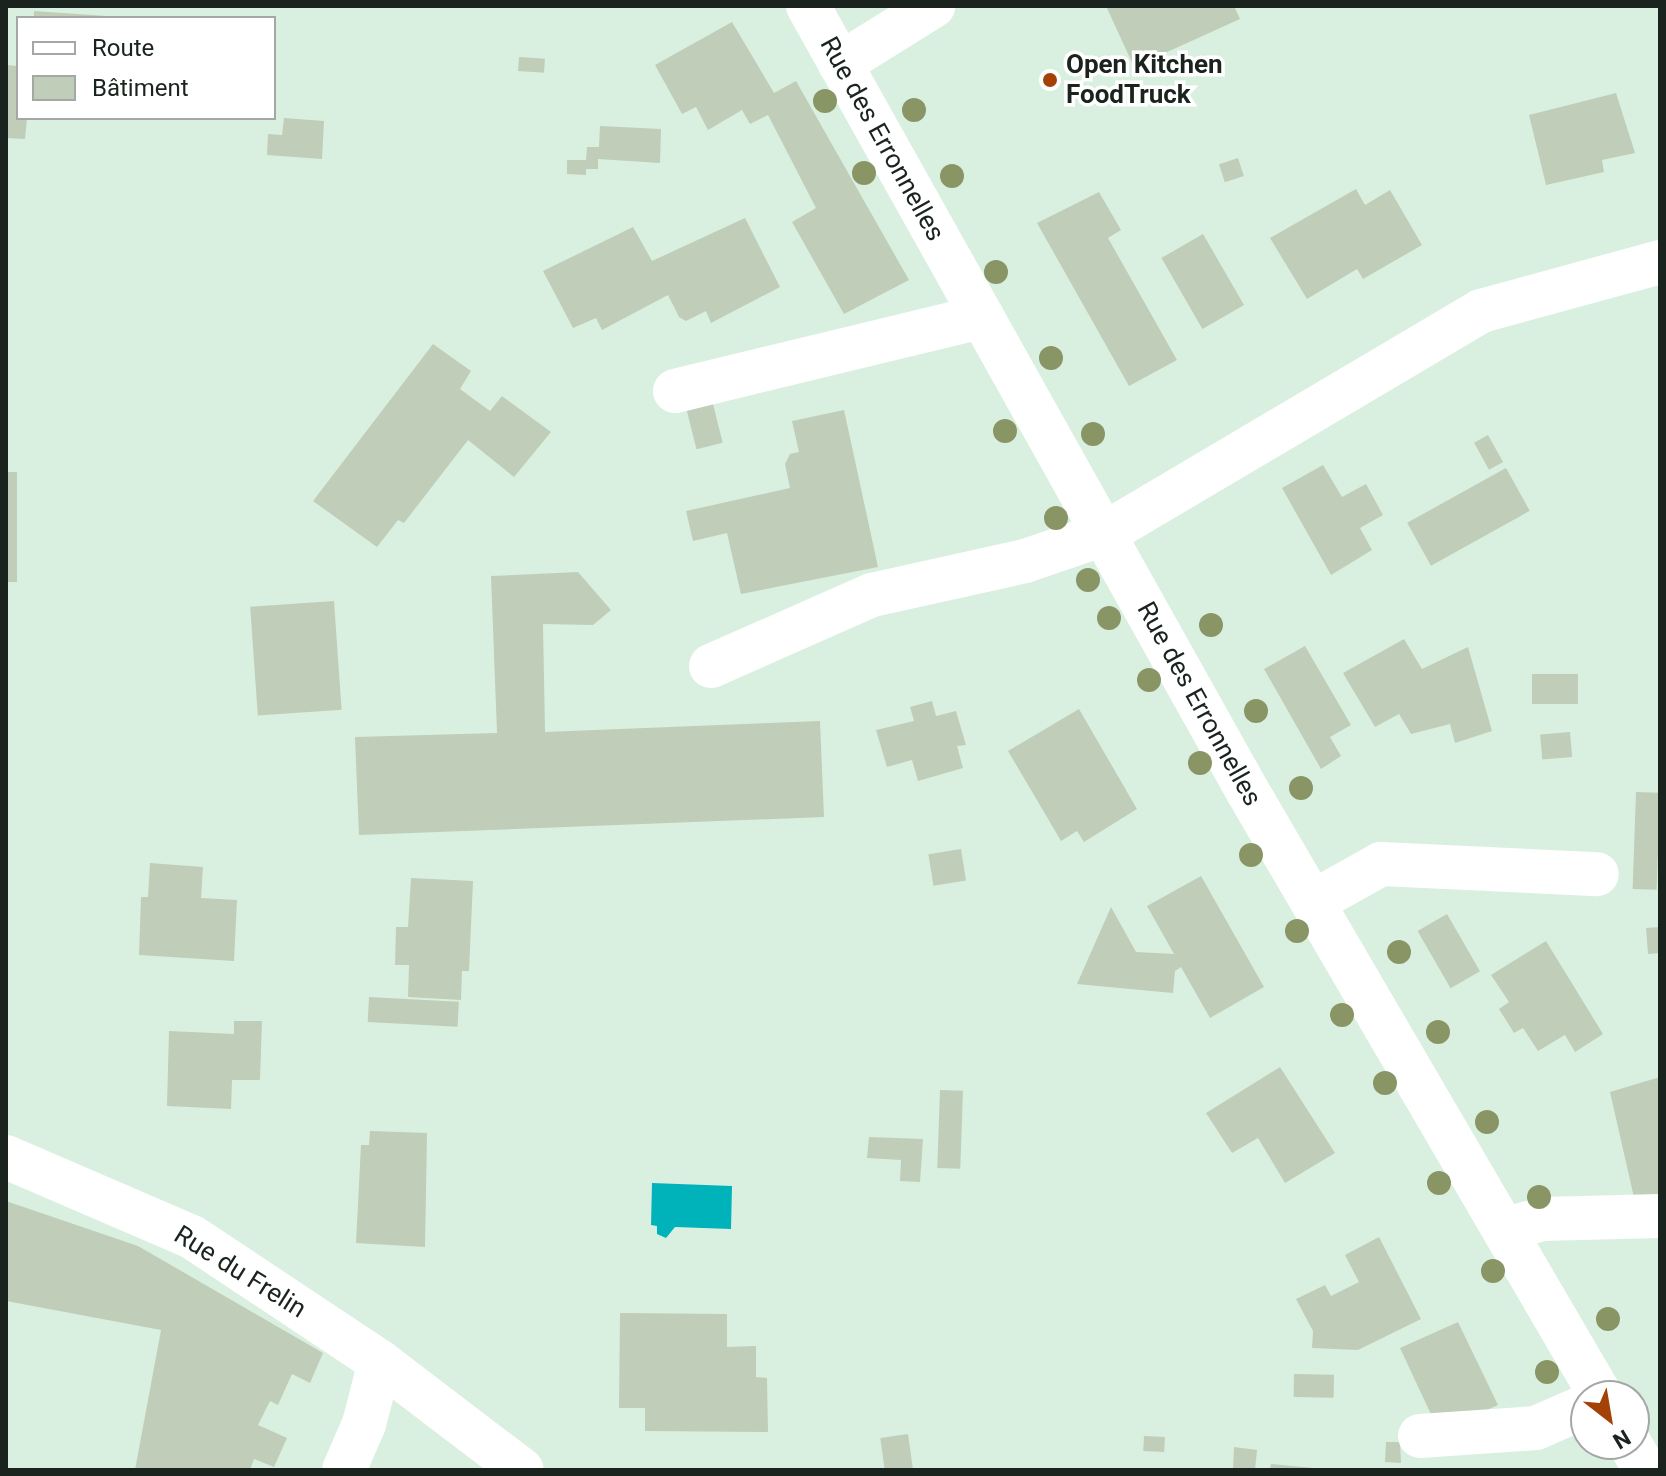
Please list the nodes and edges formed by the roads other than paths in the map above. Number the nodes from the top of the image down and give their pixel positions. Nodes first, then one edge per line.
1 (808, 6) edge
2 (933, 6) edge
3 (840, 64) junction
4 (1660, 262) edge
5 (982, 317) junction
6 (675, 391) dead end
7 (1104, 534) junction
8 (711, 666) dead end
9 (1597, 874) dead end
10 (1313, 902) junction
11 (6, 1157) edge
12 (1660, 1216) edge
13 (1504, 1230) junction
14 (380, 1362) junction
15 (1592, 1380) edge
16 (1570, 1413) edge
17 (1420, 1436) dead end
18 (344, 1470) edge
19 (522, 1470) edge

1 - 3 street, Rue des Erronnelles
2 - 3 street
3 - 5 street, Rue des Erronnelles
4 - 7 street
5 - 6 street
5 - 7 street, Rue des Erronnelles
7 - 8 street
7 - 10 street, Rue des Erronnelles
9 - 10 street
10 - 13 street, Rue des Erronnelles
11 - 14 street, Rue du Frelin
12 - 13 street
13 - 15 street, Rue des Erronnelles
14 - 18 street
14 - 19 street, Rue du Frelin
16 - 17 street

